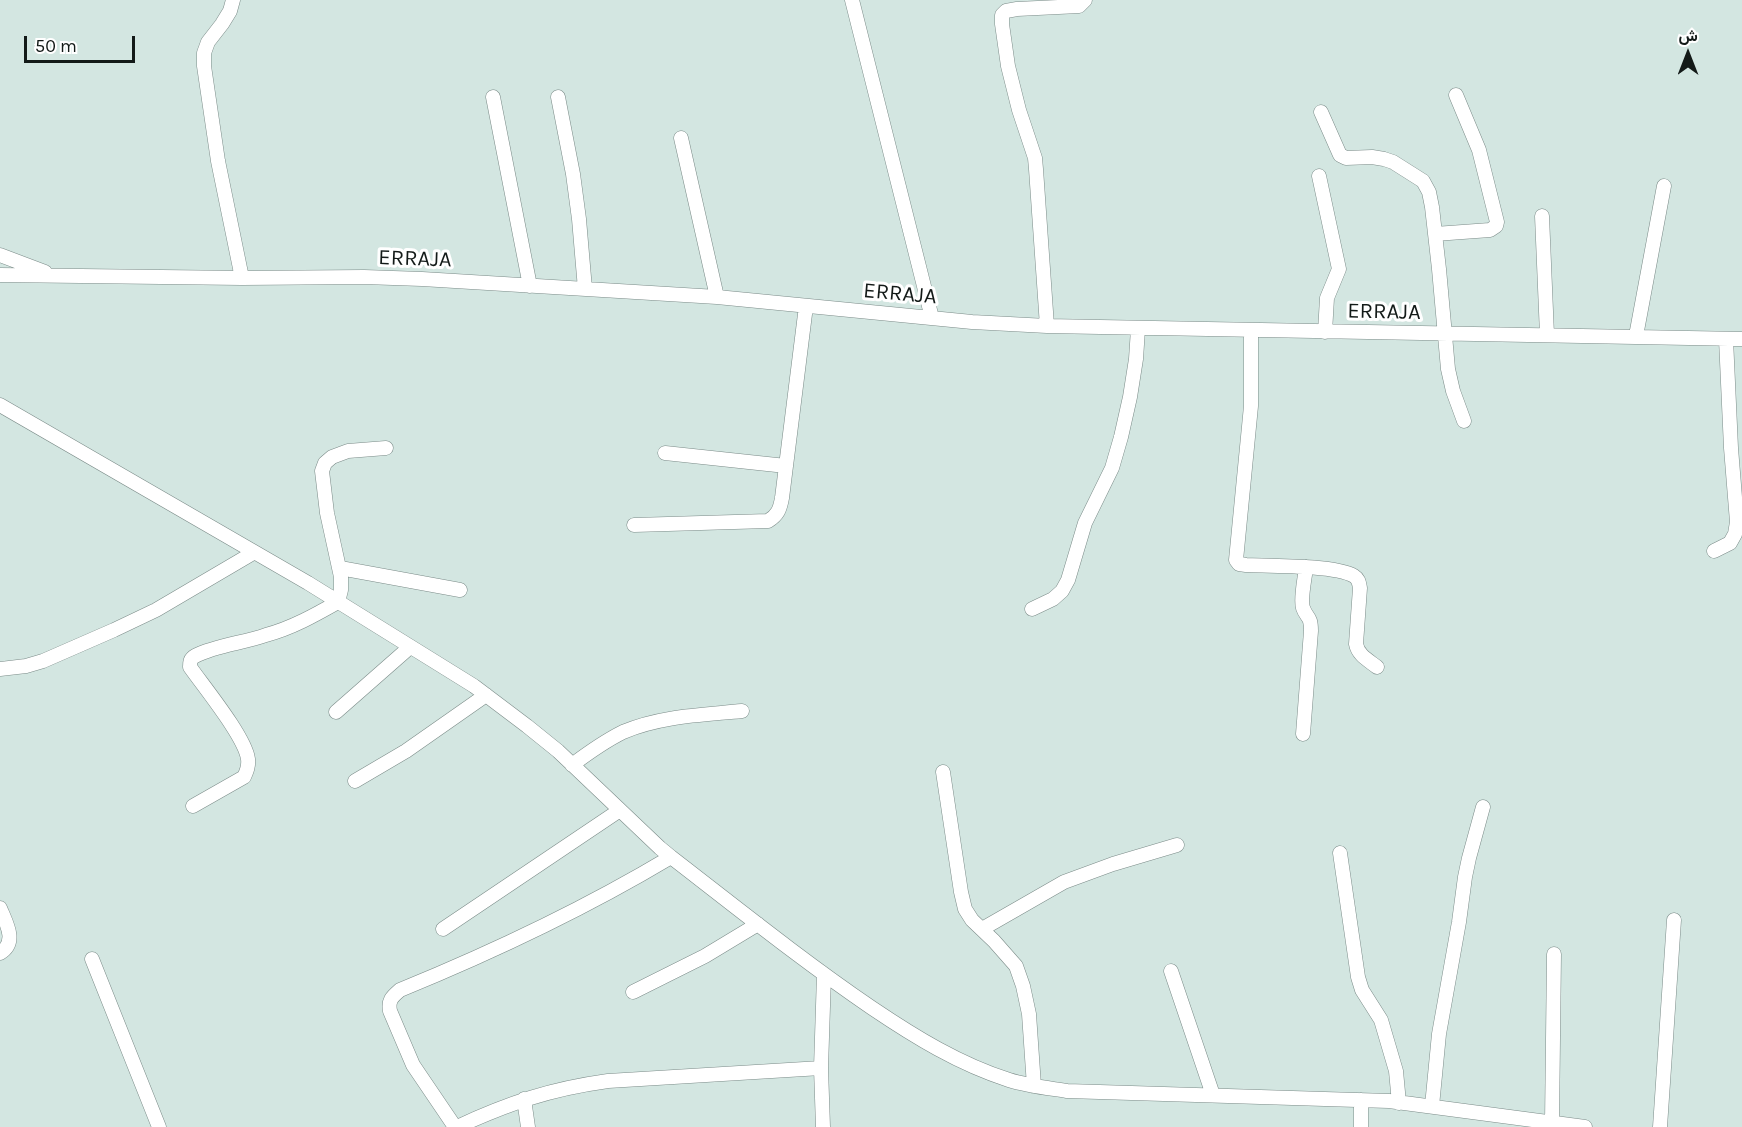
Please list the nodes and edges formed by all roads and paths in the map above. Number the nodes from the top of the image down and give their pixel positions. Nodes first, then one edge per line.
1 (232, 0) edge
2 (852, 0) edge
3 (1085, 0) edge
4 (1456, 95) dead end
5 (493, 97) dead end
6 (558, 97) dead end
7 (1321, 112) dead end
8 (681, 138) dead end
9 (1318, 176) dead end
10 (1664, 186) dead end
11 (1542, 216) dead end
12 (1435, 234) junction
13 (0, 255) edge
14 (0, 275) edge
15 (56, 276) junction
16 (242, 278) junction
17 (530, 286) junction
18 (585, 289) junction
19 (717, 297) junction
20 (806, 306) junction
21 (932, 318) junction
22 (1047, 326) junction
23 (1138, 329) junction
24 (1251, 331) junction
25 (1326, 332) junction
26 (1444, 334) junction
27 (1547, 336) junction
28 (1636, 336) junction
29 (1726, 339) junction
30 (1742, 339) edge
31 (0, 405) edge
32 (1464, 421) dead end
33 (387, 448) dead end
34 (665, 453) dead end
35 (786, 466) junction
36 (634, 525) dead end
37 (1714, 551) dead end
38 (253, 553) junction
39 (1306, 567) junction
40 (340, 568) junction
41 (460, 590) dead end
42 (338, 602) junction
43 (1032, 609) dead end
44 (410, 647) junction
45 (1377, 667) dead end
46 (0, 669) edge
47 (486, 695) junction
48 (742, 711) dead end
49 (336, 712) dead end
50 (1303, 734) dead end
51 (572, 765) junction
52 (943, 772) dead end
53 (355, 781) dead end
54 (193, 806) dead end
55 (1483, 807) dead end
56 (620, 810) junction
57 (1177, 845) dead end
58 (1340, 853) dead end
59 (671, 857) junction
60 (0, 908) edge
61 (1674, 920) dead end
62 (758, 924) junction
63 (443, 929) dead end
64 (982, 929) junction
65 (0, 953) edge
66 (1554, 954) dead end
67 (92, 959) dead end
68 (1171, 971) dead end
69 (824, 975) junction
70 (633, 992) dead end
71 (821, 1068) junction
72 (1034, 1086) junction
73 (1213, 1095) junction
74 (524, 1099) junction
75 (1361, 1100) junction
76 (1400, 1102) junction
77 (1432, 1106) junction
78 (1552, 1123) junction
79 (159, 1127) edge
80 (456, 1127) edge
81 (528, 1127) edge
82 (824, 1127) edge
83 (1361, 1127) edge
84 (1585, 1127) edge
85 (1660, 1127) edge

1 - 16 street
2 - 21 street
3 - 22 street
4 - 12 street
5 - 17 street
6 - 18 street
7 - 12 street
8 - 19 street
9 - 25 street
10 - 28 street
11 - 27 street
12 - 26 street
13 - 15 street, ERRAJA
14 - 15 street, ERRAJA
15 - 16 street, ERRAJA
16 - 17 street, ERRAJA
17 - 18 street, ERRAJA
18 - 19 street, ERRAJA
19 - 20 street, ERRAJA
20 - 21 street, ERRAJA
20 - 35 street
21 - 22 street, ERRAJA
22 - 23 street, ERRAJA
23 - 24 street, ERRAJA
23 - 43 street
24 - 25 street, ERRAJA
24 - 39 street
25 - 26 street, ERRAJA
26 - 27 street, ERRAJA
26 - 32 street
27 - 28 street, ERRAJA
28 - 29 street, ERRAJA
29 - 30 street, ERRAJA
29 - 37 street
31 - 38 street
33 - 40 street
34 - 35 street
35 - 36 street
38 - 42 street
38 - 46 street
39 - 45 street
39 - 50 street
40 - 41 street
40 - 42 street
42 - 44 street
42 - 54 street
44 - 47 street
44 - 49 street
47 - 51 street
47 - 53 street
48 - 51 street
51 - 56 street
52 - 64 street
55 - 77 street
56 - 59 street
56 - 63 street
57 - 64 street
58 - 76 street
59 - 62 street
59 - 80 street
60 - 65 street
61 - 85 street
62 - 69 street
62 - 70 street
64 - 72 street
66 - 78 street
67 - 79 street
68 - 73 street
69 - 71 street
69 - 72 street
71 - 74 street
71 - 82 street
72 - 73 street
73 - 75 street
74 - 80 street
74 - 81 street
75 - 76 street
75 - 83 street
76 - 77 street
77 - 78 street
78 - 84 street

